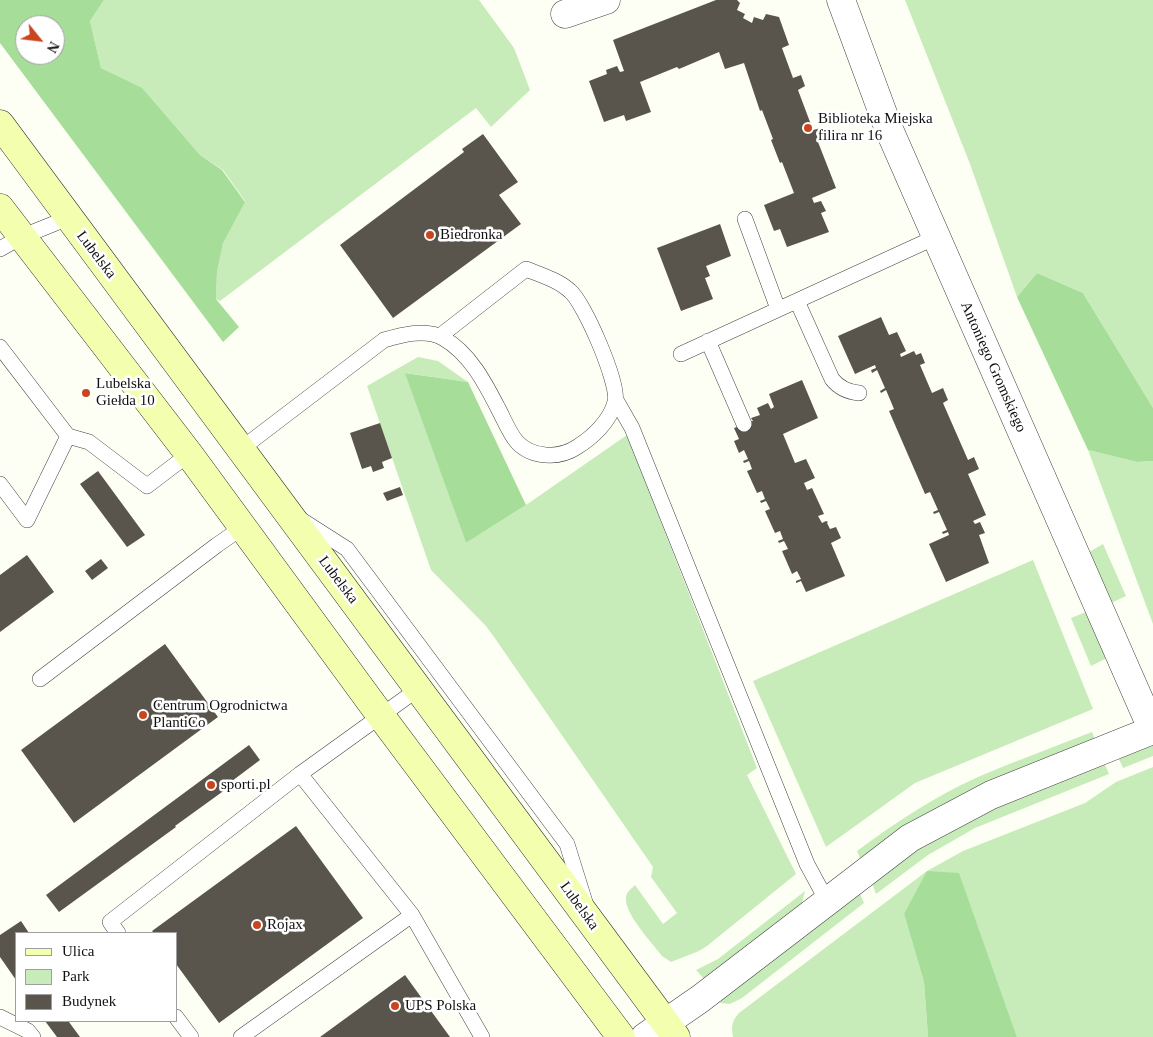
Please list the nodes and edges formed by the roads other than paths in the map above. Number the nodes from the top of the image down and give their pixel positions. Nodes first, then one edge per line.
1 (606, 0) edge
2 (841, 0) edge
3 (565, 14) dead end
4 (0, 124) edge
5 (0, 208) edge
6 (68, 218) junction
7 (745, 219) dead end
8 (936, 237) junction
9 (11, 243) edge
10 (797, 301) junction
11 (778, 309) junction
12 (440, 336) junction
13 (708, 341) junction
14 (0, 346) edge
15 (681, 354) dead end
16 (859, 393) dead end
17 (616, 400) junction
18 (744, 424) dead end
19 (68, 436) junction
20 (241, 449) junction
21 (189, 454) junction
22 (0, 484) edge
23 (286, 510) junction
24 (243, 527) junction
25 (40, 679) dead end
26 (418, 689) junction
27 (381, 716) junction
28 (1153, 730) edge
29 (300, 774) junction
30 (827, 901) junction
31 (412, 915) junction
32 (591, 923) junction
33 (117, 932) edge
34 (0, 1017) edge
35 (178, 1020) edge
36 (662, 1033) edge
37 (32, 1037) edge
38 (190, 1037) edge
39 (241, 1037) edge
40 (482, 1037) edge
41 (622, 1037) edge

1 - 3 street
2 - 8 street, Antoniego Gromskiego
4 - 6 main road, Lubelska
5 - 9 main road
6 - 9 lane
6 - 20 main road, Lubelska
7 - 11 lane
8 - 10 lane
8 - 28 street, Antoniego Gromskiego
9 - 21 main road
10 - 11 lane
10 - 16 lane
11 - 13 lane
12 - 17 lane
12 - 17 lane
12 - 20 lane
13 - 15 lane
13 - 18 lane
14 - 19 lane
17 - 30 lane
19 - 21 lane
19 - 22 lane
20 - 23 main road, Lubelska
21 - 24 main road
23 - 26 main road, Lubelska
23 - 32 lane
24 - 25 lane
24 - 27 main road
26 - 27 lane
26 - 32 main road, Lubelska
27 - 29 lane
27 - 41 main road
28 - 30 street
29 - 31 lane
29 - 33 lane
30 - 36 street
31 - 39 lane
31 - 40 lane
32 - 36 main road, Lubelska
34 - 37 lane
35 - 38 lane

